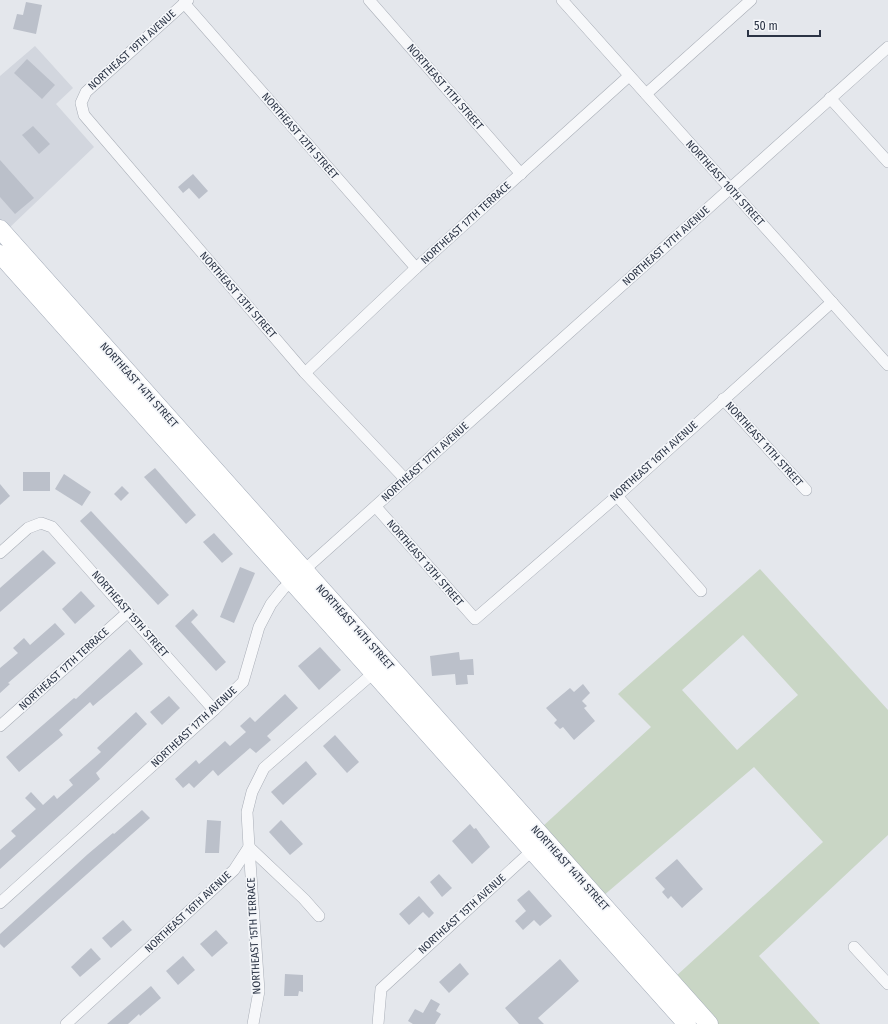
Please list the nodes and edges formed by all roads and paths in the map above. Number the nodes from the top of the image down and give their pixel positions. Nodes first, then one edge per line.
1 (369, 0) edge
2 (562, 0) edge
3 (751, 0) edge
4 (186, 1) edge
5 (888, 47) edge
6 (629, 76) junction
7 (646, 94) junction
8 (830, 98) junction
9 (81, 103) joint
10 (888, 162) edge
11 (521, 174) junction
12 (729, 189) junction
13 (0, 229) edge
14 (0, 254) edge
15 (416, 268) junction
16 (832, 302) junction
17 (888, 365) edge
18 (305, 373) junction
19 (723, 399) junction
20 (405, 480) junction
21 (806, 490) dead end
22 (617, 496) junction
23 (376, 507) junction
24 (0, 553) edge
25 (298, 576) junction
26 (701, 591) dead end
27 (128, 612) junction
28 (474, 619) joint
29 (380, 667) junction
30 (214, 710) junction
31 (0, 726) edge
32 (539, 845) junction
33 (249, 847) junction
34 (0, 903) edge
35 (319, 916) dead end
36 (854, 947) dead end
37 (888, 984) edge
38 (685, 1018) edge
39 (66, 1024) edge
40 (253, 1024) edge
41 (378, 1024) edge
42 (710, 1024) edge

1 - 11 street, NORTHEAST 11TH STREET
2 - 6 street, NORTHEAST 10TH STREET
3 - 7 street
4 - 9 street, NORTHEAST 19TH AVENUE
4 - 15 street, NORTHEAST 12TH STREET
5 - 8 street, NORTHEAST 17TH AVENUE
6 - 7 street, NORTHEAST 10TH STREET
6 - 11 street, NORTHEAST 17TH TERRACE
7 - 12 street, NORTHEAST 10TH STREET
8 - 10 street
8 - 12 street, NORTHEAST 17TH AVENUE
9 - 18 street, NORTHEAST 13TH STREET
11 - 15 street, NORTHEAST 17TH TERRACE
12 - 16 street, NORTHEAST 10TH STREET
12 - 20 street, NORTHEAST 17TH AVENUE
13 - 25 main road, NORTHEAST 14TH STREET
14 - 25 main road, NORTHEAST 14TH STREET
15 - 18 street, NORTHEAST 17TH TERRACE
16 - 17 street, NORTHEAST 10TH STREET
16 - 19 street, NORTHEAST 16TH AVENUE
18 - 20 street, NORTHEAST 13TH STREET
19 - 21 street, NORTHEAST 11TH STREET
19 - 22 street, NORTHEAST 16TH AVENUE
20 - 23 street, NORTHEAST 17TH AVENUE
22 - 26 street
22 - 28 street, NORTHEAST 16TH AVENUE
23 - 25 street, NORTHEAST 17TH AVENUE
23 - 28 street, NORTHEAST 13TH STREET
24 - 27 street, NORTHEAST 15TH STREET
25 - 29 main road, NORTHEAST 14TH STREET
25 - 30 street, NORTHEAST 17TH AVENUE
27 - 30 street, NORTHEAST 15TH STREET
27 - 31 street, NORTHEAST 17TH TERRACE
29 - 32 main road, NORTHEAST 14TH STREET
29 - 33 street
30 - 34 street, NORTHEAST 17TH AVENUE
32 - 38 main road, NORTHEAST 14TH STREET
32 - 41 street, NORTHEAST 15TH AVENUE
33 - 35 street
33 - 39 street, NORTHEAST 16TH AVENUE
33 - 40 street, NORTHEAST 15TH TERRACE
36 - 37 street
38 - 42 main road, NORTHEAST 14TH STREET

